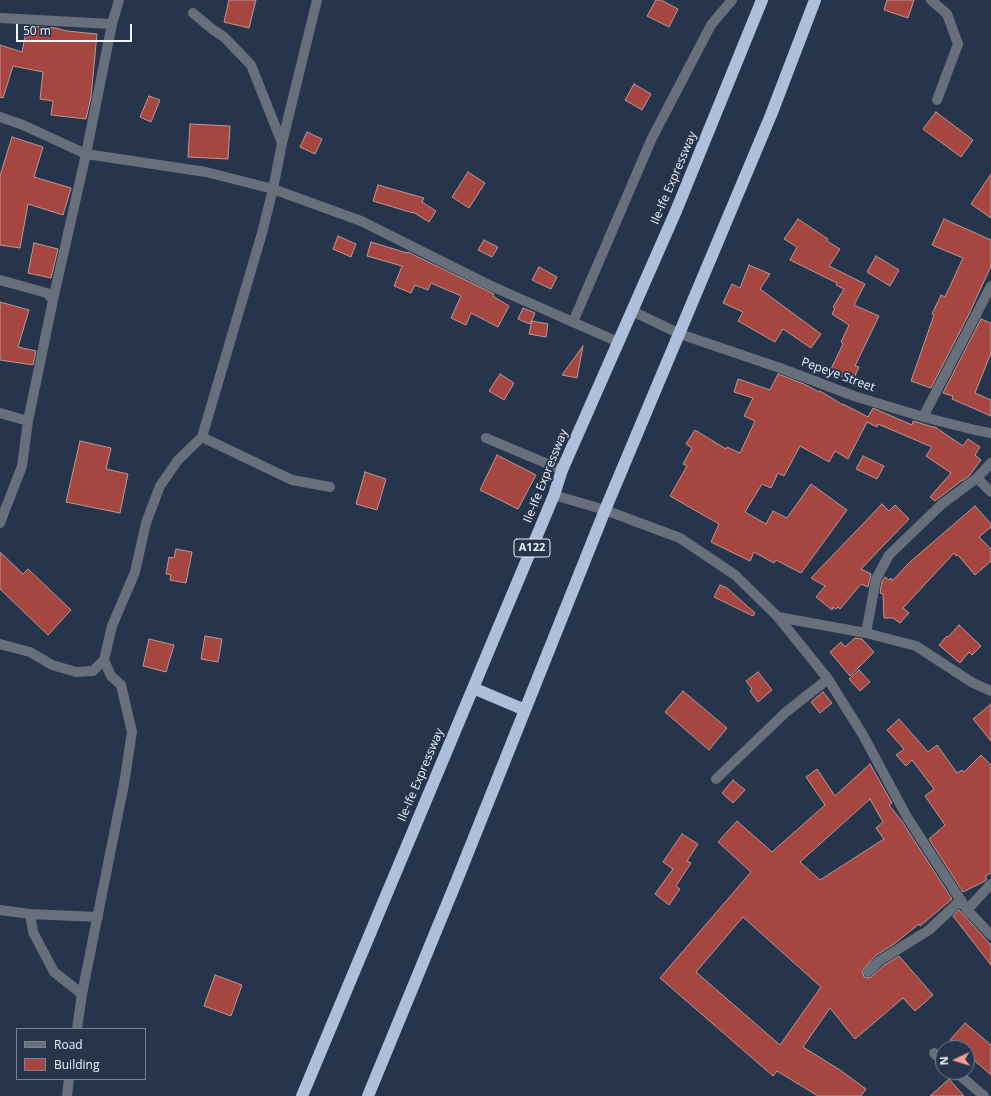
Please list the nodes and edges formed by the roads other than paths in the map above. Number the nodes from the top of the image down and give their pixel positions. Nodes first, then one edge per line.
1 (119, 0) edge
2 (317, 0) edge
3 (732, 0) edge
4 (762, 0) edge
5 (816, 0) edge
6 (931, 0) edge
7 (193, 13) dead end
8 (0, 18) edge
9 (112, 24) junction
10 (937, 100) dead end
11 (0, 117) edge
12 (282, 143) junction
13 (86, 154) junction
14 (273, 189) junction
15 (0, 280) edge
16 (991, 286) edge
17 (53, 300) junction
18 (632, 311) junction
19 (573, 322) junction
20 (680, 334) junction
21 (618, 342) junction
22 (0, 413) edge
23 (923, 417) junction
24 (28, 421) junction
25 (991, 433) edge
26 (202, 437) junction
27 (486, 438) dead end
28 (991, 463) edge
29 (562, 470) junction
30 (977, 478) junction
31 (330, 487) dead end
32 (991, 492) edge
33 (554, 495) junction
34 (604, 510) junction
35 (0, 524) edge
36 (778, 617) junction
37 (866, 633) junction
38 (0, 644) edge
39 (104, 660) junction
40 (828, 679) junction
41 (473, 688) junction
42 (991, 691) edge
43 (525, 710) junction
44 (716, 779) dead end
45 (991, 884) edge
46 (961, 900) junction
47 (0, 910) edge
48 (967, 910) junction
49 (30, 914) junction
50 (98, 917) junction
51 (991, 935) edge
52 (868, 972) dead end
53 (82, 994) junction
54 (77, 1028) edge
55 (69, 1080) edge
56 (965, 1080) edge
57 (67, 1096) edge
58 (302, 1096) edge
59 (368, 1096) edge
60 (984, 1096) edge

1 - 9 street
2 - 12 street
3 - 19 street
4 - 18 highway, Ile-Ife Expressway / A122
5 - 20 highway
6 - 10 street
7 - 12 street
8 - 9 street
9 - 13 street
11 - 13 street
12 - 14 street
13 - 14 street
13 - 17 street
14 - 19 street
14 - 26 street
15 - 17 street
16 - 23 street
17 - 24 street
18 - 20 street, Pepeye Street
18 - 21 highway, Ile-Ife Expressway / A122
19 - 21 street
20 - 23 street, Pepeye Street
20 - 34 highway
21 - 29 highway, Ile-Ife Expressway / A122
22 - 24 street
23 - 25 street, Pepeye Street
24 - 35 street
26 - 31 street
26 - 39 street
27 - 29 street
28 - 30 street
29 - 33 highway, Ile-Ife Expressway / A122
30 - 32 street
30 - 37 street
33 - 34 street
33 - 41 highway, Ile-Ife Expressway / A122
34 - 36 street
34 - 43 highway
36 - 37 street
36 - 40 street
37 - 42 street
38 - 39 street
39 - 50 street
40 - 44 street
40 - 46 street
41 - 43 highway
41 - 58 highway, Ile-Ife Expressway / A122
43 - 59 highway
45 - 48 street
46 - 48 street
46 - 52 street
47 - 49 street
48 - 51 street
49 - 50 street
49 - 53 street
50 - 53 street
53 - 54 street
55 - 57 street
56 - 60 street

